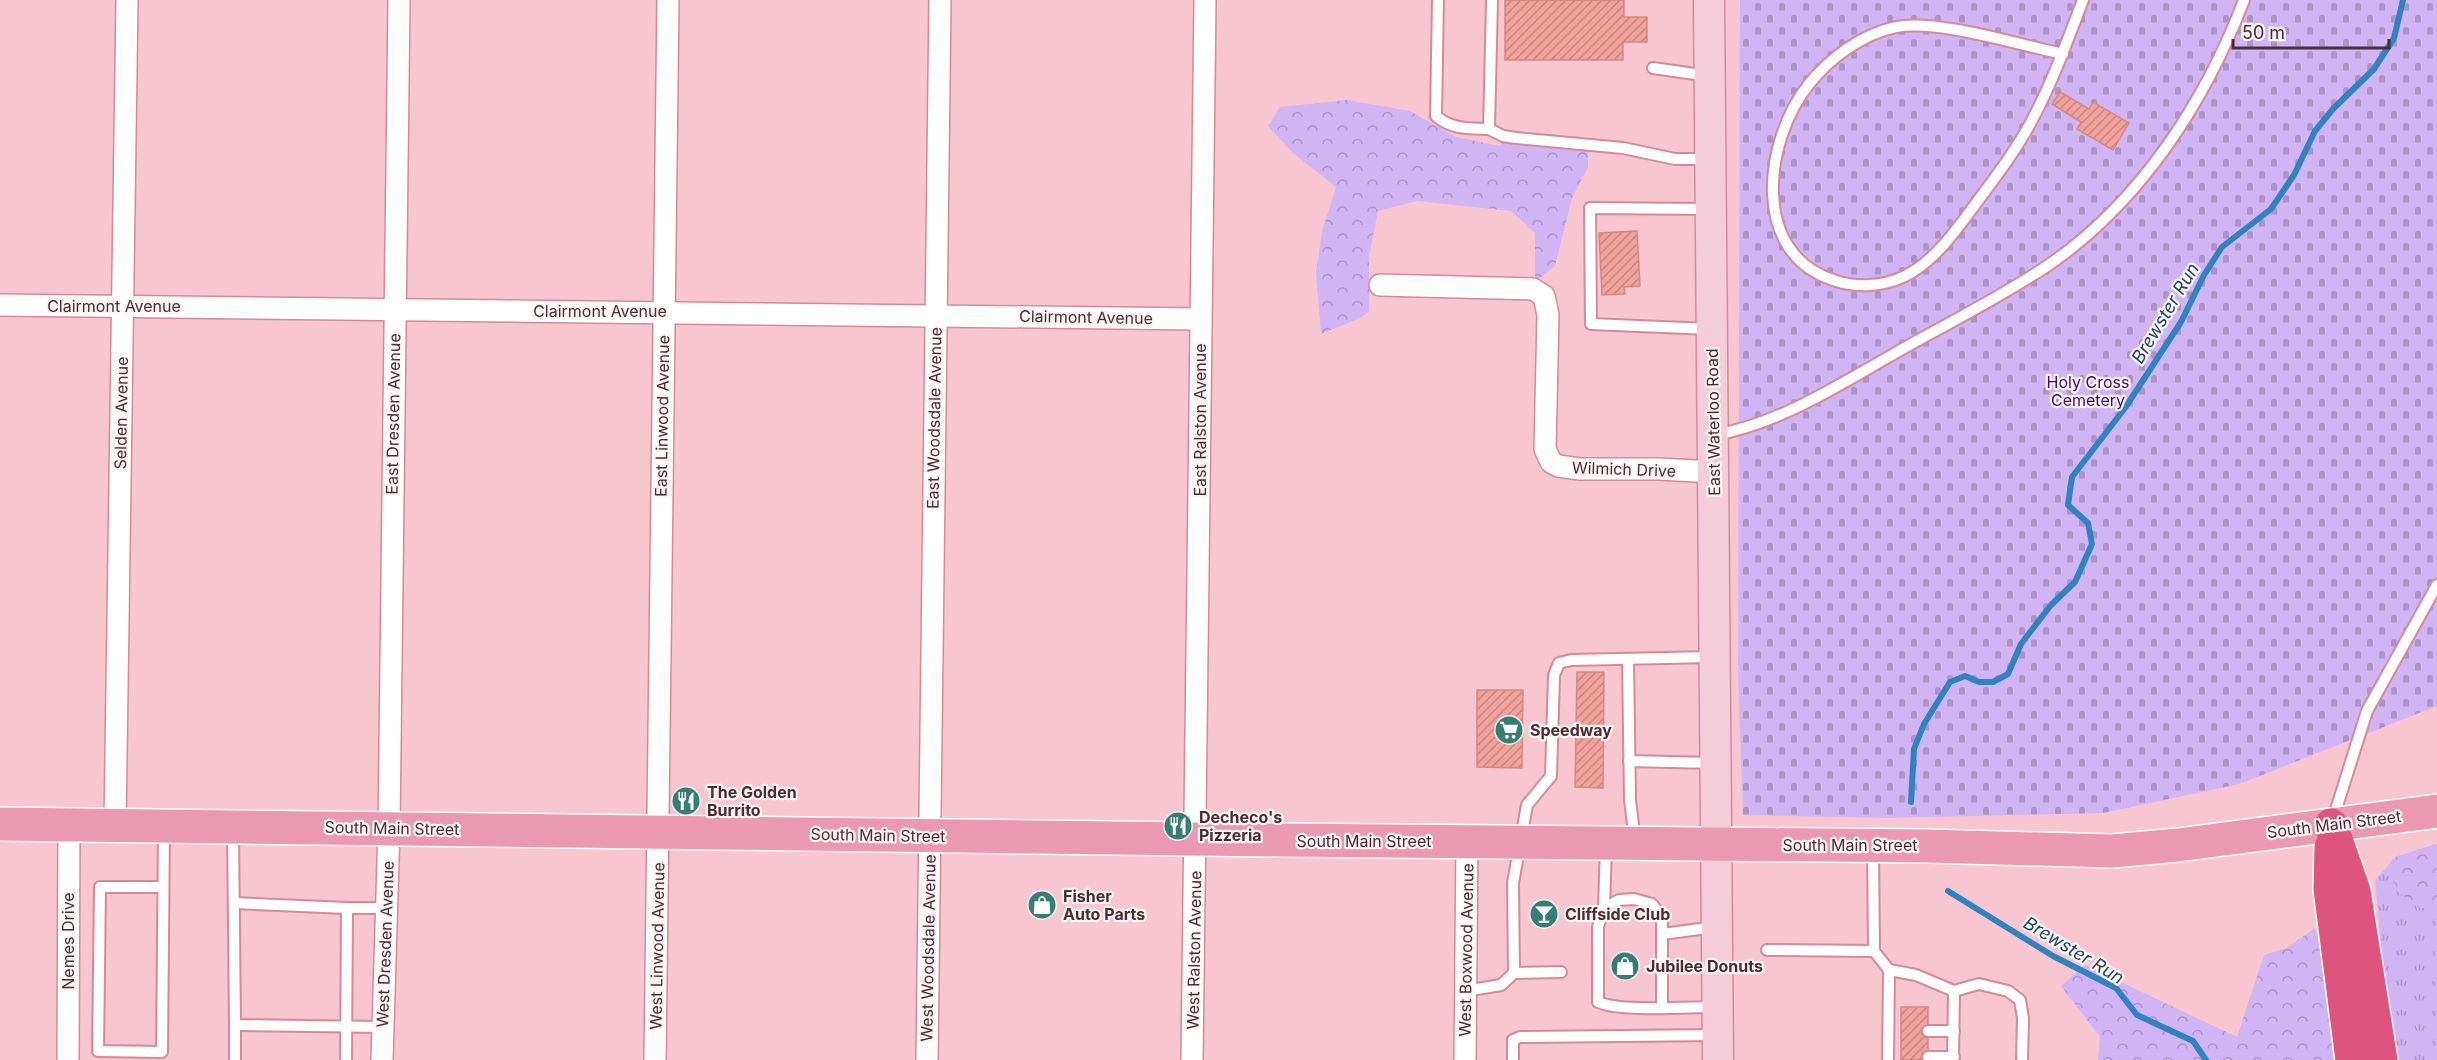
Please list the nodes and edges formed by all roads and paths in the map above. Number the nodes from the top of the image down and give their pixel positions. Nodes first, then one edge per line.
1 (127, 0) edge
2 (399, 0) edge
3 (668, 0) edge
4 (940, 0) edge
5 (1205, 0) edge
6 (1438, 0) edge
7 (1492, 0) edge
8 (1709, 0) edge
9 (2083, 0) edge
10 (2244, 0) edge
11 (2063, 54) junction
12 (1653, 68) dead end
13 (1709, 76) junction
14 (1489, 129) junction
15 (1710, 159) junction
16 (1710, 209) junction
17 (1380, 285) dead end
18 (0, 305) edge
19 (122, 306) junction
20 (394, 309) junction
21 (663, 311) junction
22 (935, 314) junction
23 (1200, 319) junction
24 (1711, 329) junction
25 (1712, 435) junction
26 (1714, 472) junction
27 (2437, 585) edge
28 (1715, 657) junction
29 (1628, 659) junction
30 (1629, 760) junction
31 (1716, 764) junction
32 (2437, 811) edge
33 (0, 824) edge
34 (69, 825) junction
35 (115, 825) junction
36 (2331, 825) junction
37 (164, 826) junction
38 (232, 826) junction
39 (389, 828) junction
40 (658, 831) junction
41 (930, 835) junction
42 (1195, 839) junction
43 (1467, 841) junction
44 (1521, 842) junction
45 (1621, 843) junction
46 (1718, 844) junction
47 (1873, 845) junction
48 (164, 887) junction
49 (234, 903) junction
50 (347, 908) junction
51 (386, 908) junction
52 (1604, 908) junction
53 (1718, 926) junction
54 (1662, 934) junction
55 (1767, 950) dead end
56 (1874, 951) junction
57 (1889, 970) junction
58 (1561, 972) dead end
59 (1515, 973) junction
60 (1465, 991) junction
61 (1954, 991) junction
62 (1662, 1007) junction
63 (235, 1025) junction
64 (347, 1027) junction
65 (382, 1027) junction
66 (1889, 1031) junction
67 (1902, 1031) dead end
68 (1928, 1031) dead end
69 (1953, 1031) junction
70 (1718, 1034) edge
71 (1902, 1057) dead end
72 (1928, 1057) dead end
73 (68, 1058) dead end
74 (1888, 1059) edge
75 (1953, 1059) edge
76 (235, 1060) edge
77 (346, 1060) edge
78 (382, 1060) edge
79 (656, 1060) edge
80 (927, 1060) edge
81 (1192, 1060) edge
82 (1465, 1060) edge
83 (1513, 1060) edge
84 (2022, 1060) edge
85 (2352, 1060) edge
86 (2381, 1060) edge

1 - 19 street, Selden Avenue
2 - 20 street, East Dresden Avenue
3 - 21 street, East Linwood Avenue
4 - 22 street, East Woodsdale Avenue
5 - 23 street, East Ralston Avenue
6 - 14 lane
7 - 14 lane
8 - 13 main road, East Waterloo Road
9 - 11 lane
10 - 25 lane
11 - 11 lane
12 - 13 lane
13 - 15 main road, East Waterloo Road
14 - 15 lane
15 - 16 main road, East Waterloo Road
16 - 24 main road, East Waterloo Road
16 - 24 lane
17 - 26 street, Wilmich Drive
18 - 19 street, Clairmont Avenue
19 - 20 street, Clairmont Avenue
19 - 35 street, Selden Avenue
20 - 21 street, Clairmont Avenue
20 - 39 street, East Dresden Avenue
21 - 22 street, Clairmont Avenue
21 - 40 street, East Linwood Avenue
22 - 23 street, Clairmont Avenue
22 - 41 street, East Woodsdale Avenue
23 - 42 street, East Ralston Avenue
24 - 25 main road, East Waterloo Road
25 - 26 main road, East Waterloo Road
26 - 28 main road, East Waterloo Road
27 - 36 lane
28 - 29 lane
28 - 31 main road, East Waterloo Road
29 - 30 lane
29 - 44 lane
30 - 31 lane
30 - 45 lane
31 - 46 main road, East Waterloo Road
32 - 36 main road, South Main Street
33 - 34 main road, South Main Street
34 - 35 main road, South Main Street
34 - 73 street, Nemes Drive
35 - 37 main road, South Main Street
36 - 47 main road, South Main Street
36 - 85 highway
36 - 86 highway
37 - 38 main road, South Main Street
37 - 48 lane
38 - 39 main road, South Main Street
38 - 49 lane
39 - 40 main road, South Main Street
39 - 51 street, West Dresden Avenue
40 - 41 main road, South Main Street
40 - 79 street, West Linwood Avenue
41 - 42 main road, South Main Street
41 - 80 street, West Woodsdale Avenue
42 - 43 main road, South Main Street
42 - 81 street, West Ralston Avenue
43 - 44 main road, South Main Street
43 - 60 street, West Boxwood Avenue
44 - 45 main road, South Main Street
44 - 59 lane
45 - 46 main road, South Main Street
45 - 52 lane
46 - 47 main road, South Main Street
46 - 53 main road, East Waterloo Road
47 - 56 lane
48 - 48 lane
49 - 50 lane
49 - 63 lane
50 - 51 lane
50 - 64 lane
51 - 65 street, West Dresden Avenue
52 - 54 lane
52 - 62 lane
53 - 54 lane
53 - 70 main road, East Waterloo Road
54 - 62 lane
55 - 56 lane
56 - 57 lane
57 - 61 lane
57 - 66 lane
58 - 59 lane
59 - 60 lane
60 - 82 street, West Boxwood Avenue
61 - 69 lane
61 - 84 lane
62 - 70 lane
63 - 64 lane
63 - 76 lane
64 - 65 lane
64 - 77 lane
65 - 78 street, West Dresden Avenue
66 - 67 lane
66 - 74 lane
68 - 69 lane
69 - 75 lane
70 - 83 lane
71 - 74 lane
72 - 75 lane

